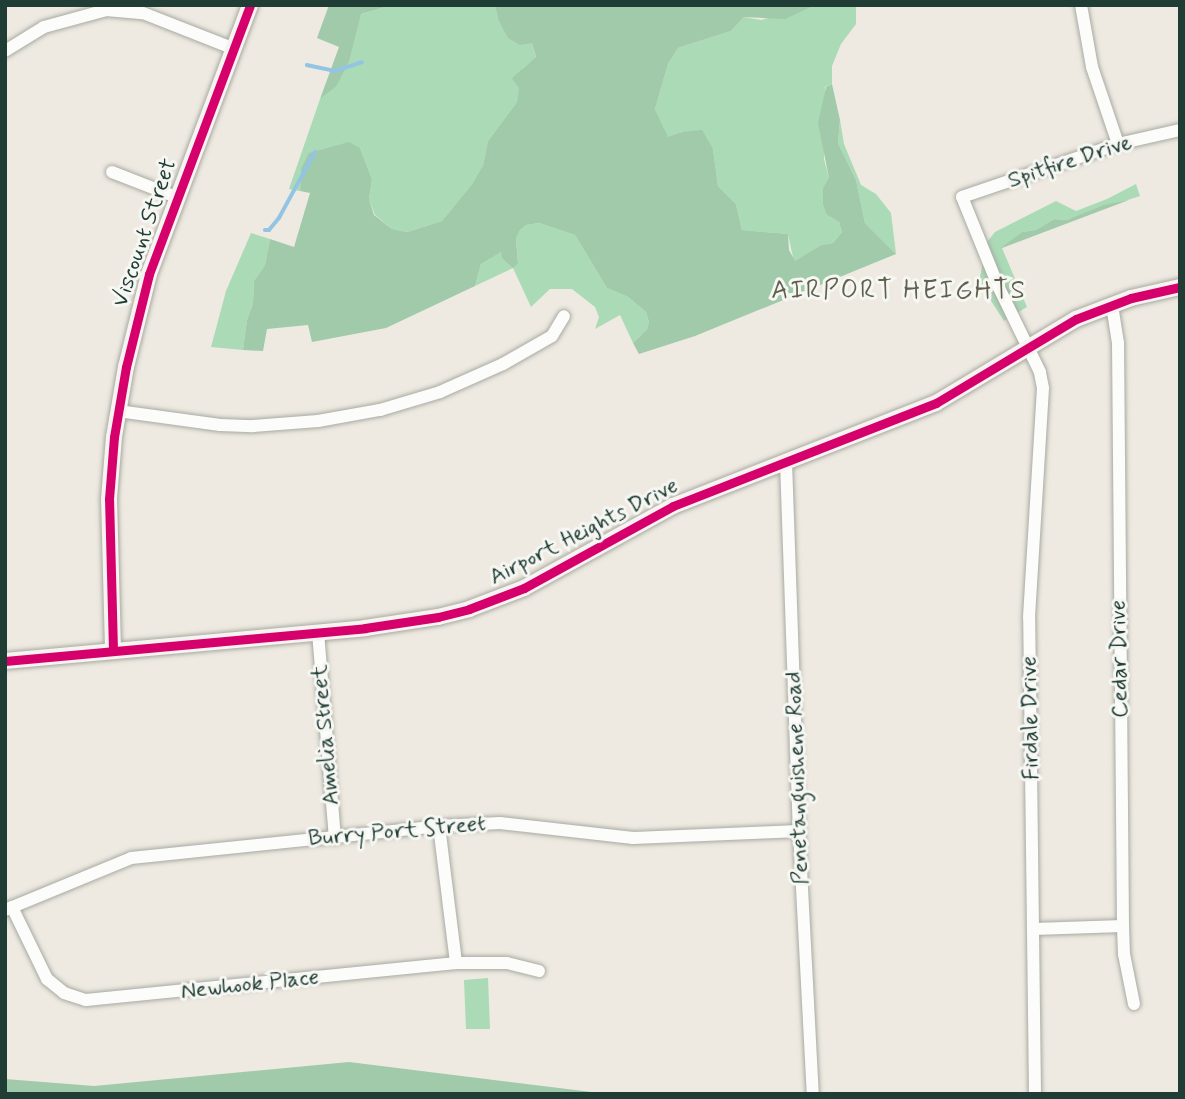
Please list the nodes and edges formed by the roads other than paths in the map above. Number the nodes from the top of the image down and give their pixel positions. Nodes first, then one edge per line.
1 (250, 5) edge
2 (1082, 5) edge
3 (232, 48) junction
4 (5, 51) edge
5 (1180, 130) edge
6 (1118, 145) junction
7 (112, 172) dead end
8 (176, 197) junction
9 (962, 197) joint
10 (1180, 287) edge
11 (1112, 304) junction
12 (564, 316) dead end
13 (1026, 346) junction
14 (118, 411) junction
15 (786, 462) junction
16 (318, 632) junction
17 (113, 650) junction
18 (5, 661) edge
19 (439, 826) junction
20 (799, 831) junction
21 (335, 838) junction
22 (8, 909) edge
23 (1123, 926) junction
24 (1034, 929) junction
25 (456, 963) junction
26 (539, 971) dead end
27 (1134, 1004) dead end
28 (813, 1094) edge
29 (1035, 1094) edge

1 - 3 street, Viscount Street
2 - 6 street
3 - 4 street
3 - 8 street, Viscount Street
5 - 6 street, Spitfire Drive
6 - 9 street, Spitfire Drive
7 - 8 street
8 - 14 street, Viscount Street
9 - 13 street, Firdale Drive
10 - 11 street, Airport Heights Drive
11 - 13 street, Airport Heights Drive
11 - 23 street, Cedar Drive
12 - 14 street
13 - 15 street, Airport Heights Drive
13 - 24 street, Firdale Drive
14 - 17 street, Viscount Street
15 - 16 street, Airport Heights Drive
15 - 20 street, Penetanguishene Road
16 - 17 street, Airport Heights Drive
16 - 21 street, Amelia Street
17 - 18 street, Airport Heights Drive
19 - 20 street, Burry Port Street
19 - 21 street, Burry Port Street
19 - 25 street
20 - 28 street, Penetanguishene Road
21 - 22 street, Burry Port Street
22 - 25 street, Newhook Place
23 - 24 street
23 - 27 street, Cedar Drive
24 - 29 street, Firdale Drive
25 - 26 street, Newhook Place

